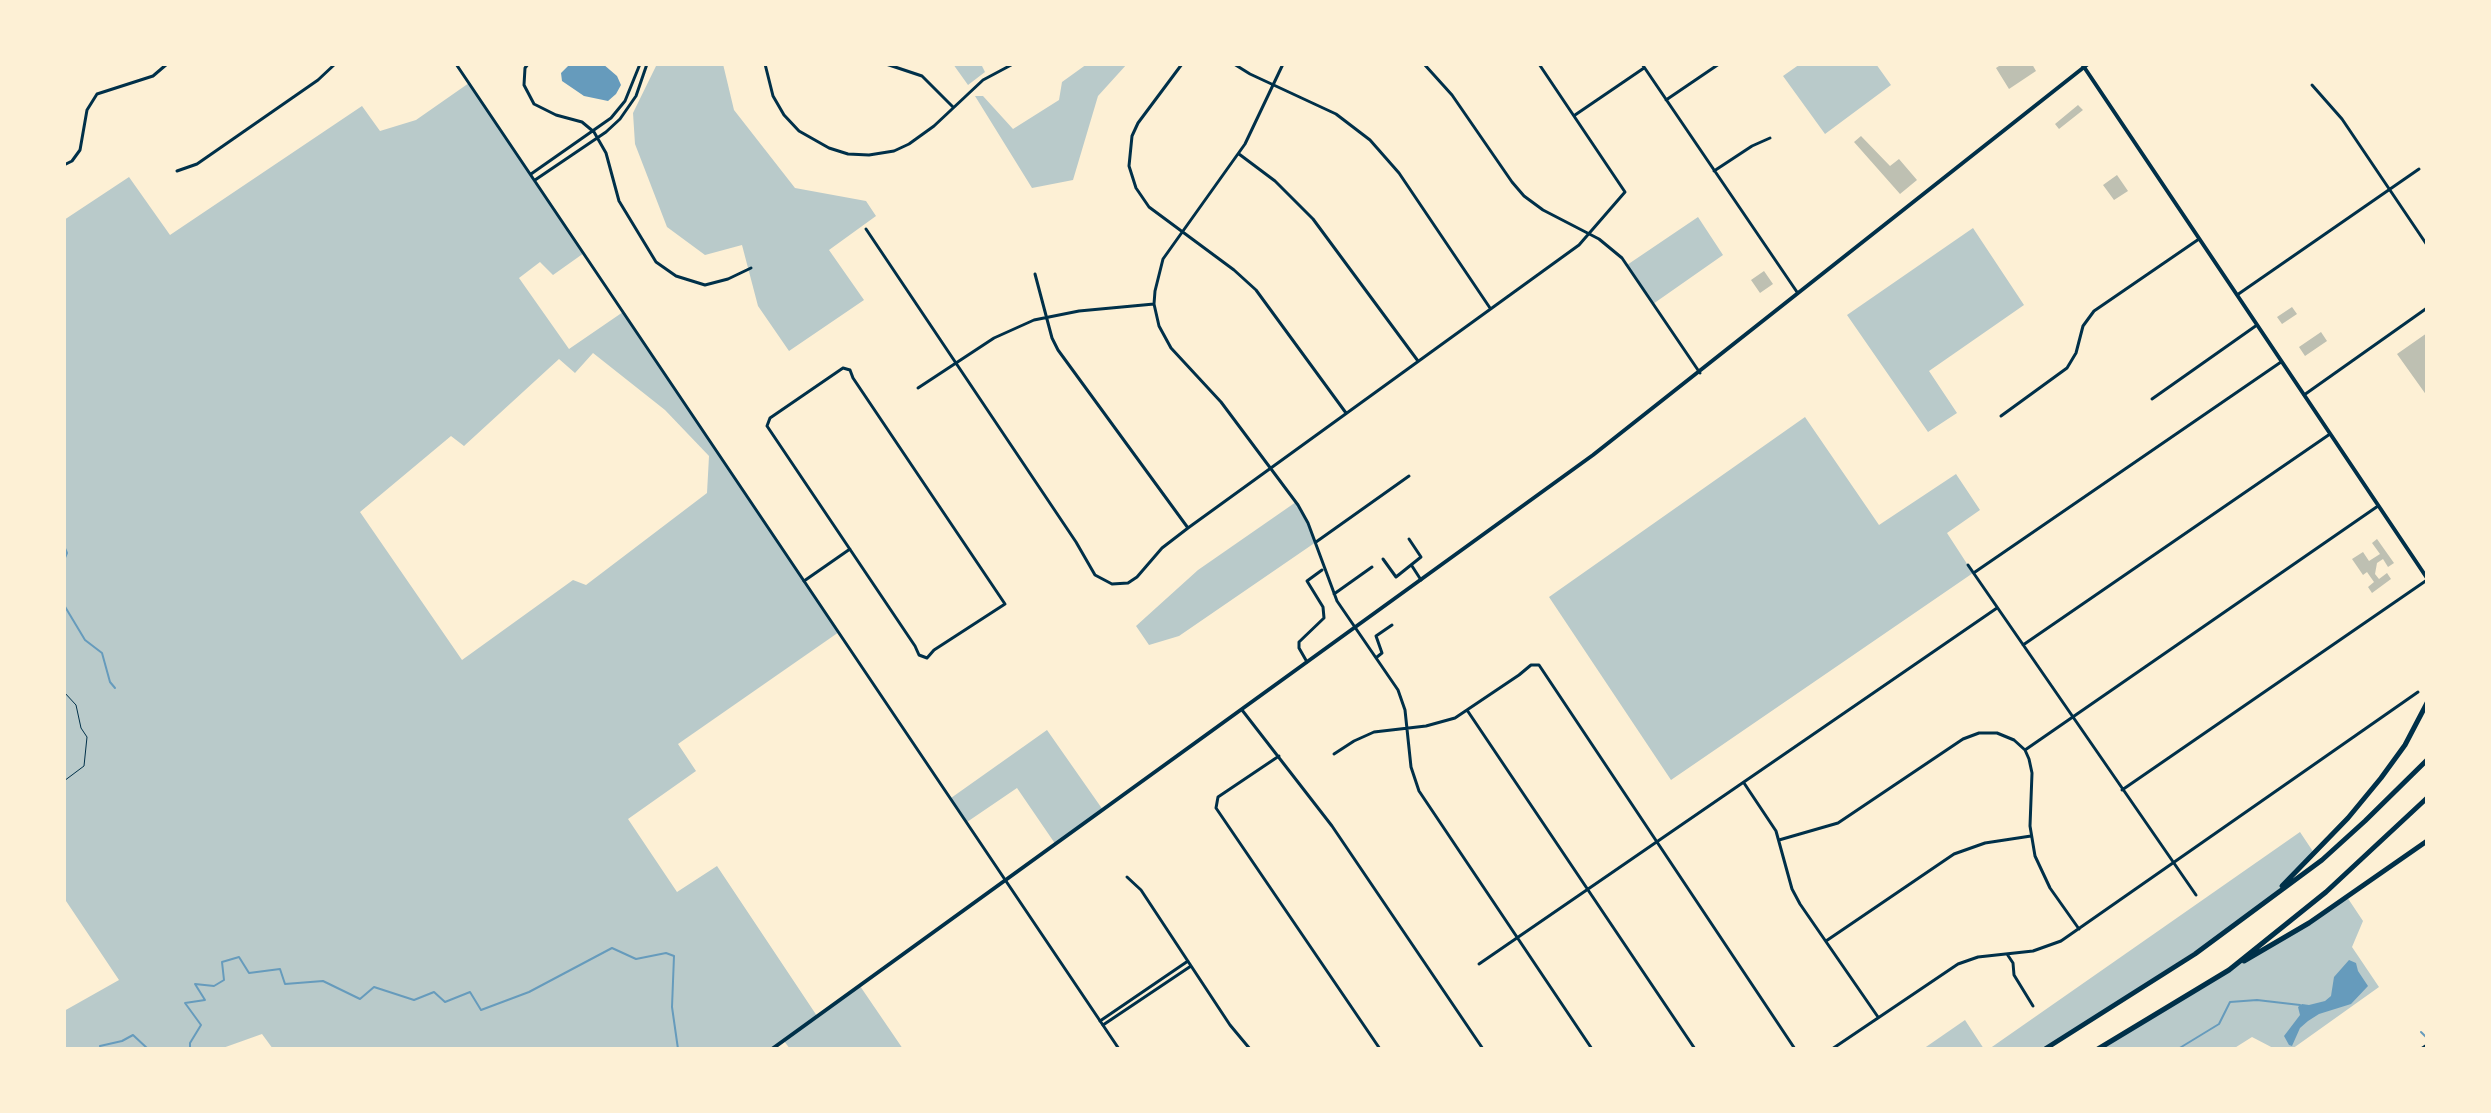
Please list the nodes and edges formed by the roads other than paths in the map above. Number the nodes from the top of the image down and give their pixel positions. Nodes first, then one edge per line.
1 (167, 64) edge
2 (335, 64) edge
3 (456, 64) edge
4 (528, 64) edge
5 (640, 64) edge
6 (647, 64) edge
7 (765, 64) edge
8 (886, 64) edge
9 (1013, 64) edge
10 (1182, 64) edge
11 (1234, 64) edge
12 (1283, 64) edge
13 (1424, 64) edge
14 (1539, 64) edge
15 (1719, 64) edge
16 (2084, 65) edge
17 (1643, 66) edge
18 (1274, 85) junction
19 (2312, 85) dead end
20 (1666, 100) junction
21 (953, 107) junction
22 (1574, 116) junction
23 (594, 132) junction
24 (597, 138) junction
25 (1770, 138) dead end
26 (1239, 154) junction
27 (64, 165) edge
28 (2419, 169) dead end
29 (177, 171) dead end
30 (1714, 171) junction
31 (531, 174) junction
32 (535, 180) junction
33 (2389, 188) junction
34 (866, 229) dead end
35 (1182, 231) junction
36 (1590, 234) junction
37 (2199, 239) junction
38 (2427, 245) edge
39 (751, 268) dead end
40 (1035, 274) dead end
41 (1798, 294) junction
42 (2237, 295) junction
43 (1154, 304) junction
44 (2427, 308) edge
45 (1491, 309) junction
46 (1046, 317) junction
47 (2257, 325) junction
48 (1418, 361) junction
49 (956, 362) junction
50 (2281, 362) junction
51 (1700, 373) junction
52 (918, 388) dead end
53 (2304, 395) junction
54 (2152, 399) dead end
55 (1346, 413) junction
56 (2001, 416) dead end
57 (2330, 434) junction
58 (1270, 468) junction
59 (1409, 476) dead end
60 (2378, 506) junction
61 (1188, 528) junction
62 (1409, 539) dead end
63 (1316, 542) junction
64 (850, 549) junction
65 (1383, 559) dead end
66 (1411, 565) junction
67 (1968, 565) dead end
68 (1372, 567) dead end
69 (1324, 569) junction
70 (1973, 573) junction
71 (2427, 579) edge
72 (1421, 580) junction
73 (804, 581) junction
74 (1334, 594) junction
75 (1997, 608) junction
76 (1392, 625) dead end
77 (1355, 628) junction
78 (2023, 645) junction
79 (1377, 657) junction
80 (1307, 662) junction
81 (2418, 692) dead end
82 (2427, 703) edge
83 (1242, 710) junction
84 (1467, 710) junction
85 (2072, 718) junction
86 (1407, 728) junction
87 (2025, 750) junction
88 (1334, 754) dead end
89 (1279, 756) junction
90 (2427, 760) edge
91 (1744, 783) junction
92 (2122, 790) junction
93 (2427, 798) edge
94 (2031, 836) junction
95 (1779, 840) junction
96 (2427, 841) edge
97 (1657, 843) junction
98 (2173, 863) junction
99 (1127, 877) dead end
100 (1007, 881) junction
101 (1588, 890) junction
102 (2196, 895) dead end
103 (2271, 897) junction
104 (2079, 929) junction
105 (1518, 939) junction
106 (1826, 941) junction
107 (2007, 954) junction
108 (1188, 961) junction
109 (1479, 964) dead end
110 (1191, 966) junction
111 (2229, 970) junction
112 (1159, 981) junction
113 (1162, 986) junction
114 (2033, 1006) dead end
115 (1878, 1017) junction
116 (1100, 1021) junction
117 (1103, 1025) junction
118 (2427, 1045) edge
119 (772, 1049) edge
120 (1119, 1049) edge
121 (1250, 1049) edge
122 (1380, 1049) edge
123 (1483, 1049) edge
124 (1592, 1049) edge
125 (1695, 1049) edge
126 (1795, 1049) edge
127 (1832, 1049) edge
128 (2045, 1049) edge
129 (2098, 1049) edge
130 (2421, 1049) edge

1 - 27 street
2 - 29 street
3 - 31 street
4 - 23 street
5 - 23 street
6 - 24 street
7 - 21 street
8 - 21 street
9 - 21 street
10 - 35 street
11 - 18 street
12 - 18 street
13 - 36 street
14 - 22 street
15 - 20 street
16 - 37 main road
16 - 41 main road
17 - 20 street
17 - 22 street
18 - 26 street
18 - 45 street
19 - 33 street
20 - 30 street
22 - 36 street
23 - 24 street
23 - 31 street
24 - 32 street
24 - 39 street
25 - 30 street
26 - 35 street
26 - 48 street
28 - 33 street
30 - 41 street
31 - 32 street
32 - 73 street
33 - 38 street
33 - 42 street
34 - 49 street
35 - 43 street
35 - 55 street
36 - 45 street
36 - 51 street
37 - 42 main road
37 - 56 street
40 - 46 street
41 - 51 main road
42 - 47 main road
43 - 46 street
43 - 58 street
44 - 53 street
45 - 48 street
46 - 49 street
46 - 61 street
47 - 50 main road
47 - 54 street
48 - 55 street
49 - 52 street
49 - 61 street
50 - 53 main road
50 - 70 street
51 - 72 main road
53 - 57 main road
55 - 58 street
57 - 60 main road
57 - 78 street
58 - 61 street
58 - 63 street
59 - 63 street
60 - 71 main road
60 - 85 street
62 - 66 street
63 - 69 street
64 - 64 street
64 - 73 street
65 - 66 street
66 - 72 street
67 - 70 street
68 - 74 street
69 - 74 street
69 - 80 street
70 - 75 street
71 - 92 street
72 - 77 main road
73 - 100 street
74 - 77 street
75 - 78 street
75 - 91 street
76 - 79 street
77 - 79 street
77 - 80 main road
78 - 85 street
79 - 86 street
80 - 83 main road
81 - 98 street
82 - 103 highway
83 - 89 street
83 - 100 main road
84 - 86 street
84 - 97 street
84 - 101 street
85 - 87 street
85 - 92 street
86 - 88 street
86 - 105 street
87 - 94 street
87 - 95 street
89 - 122 street
89 - 123 street
90 - 103 highway
91 - 95 street
91 - 97 street
92 - 98 street
93 - 111 highway
94 - 104 street
94 - 106 street
95 - 106 street
96 - 111 highway
97 - 101 street
97 - 126 street
98 - 102 street
98 - 104 street
99 - 108 street
100 - 116 street
100 - 119 main road
101 - 105 street
101 - 125 street
103 - 128 highway
104 - 107 street
105 - 109 street
105 - 124 street
106 - 115 street
107 - 114 street
107 - 115 street
108 - 110 street
108 - 112 street
110 - 113 street
110 - 121 street
111 - 129 highway
112 - 113 street
112 - 116 street
113 - 117 street
115 - 127 street
116 - 117 street
117 - 120 street
118 - 130 street

